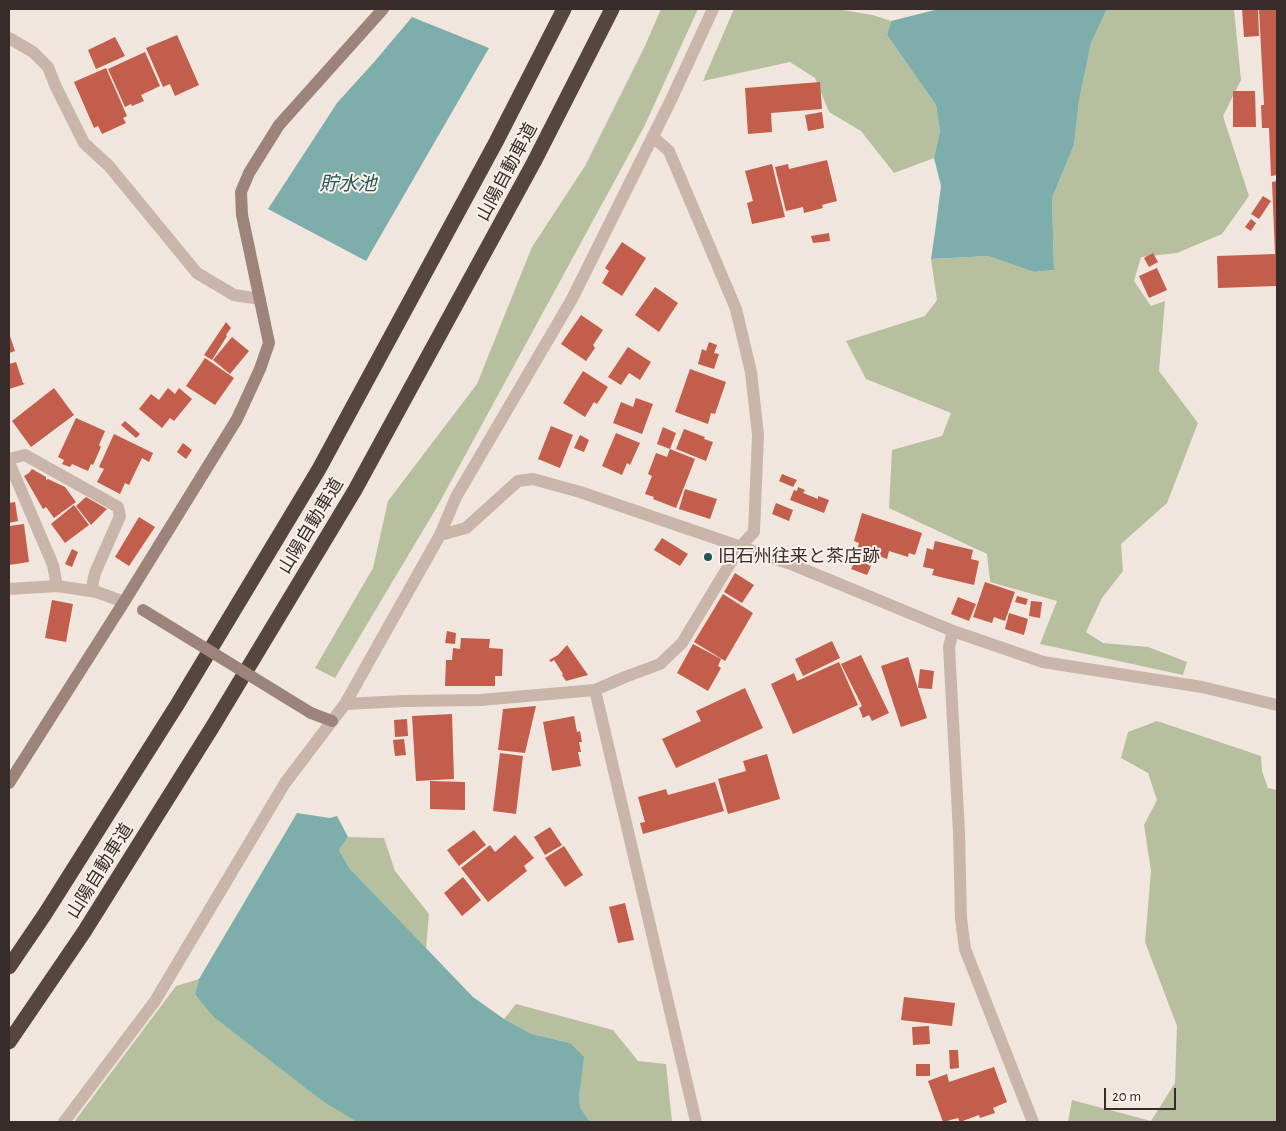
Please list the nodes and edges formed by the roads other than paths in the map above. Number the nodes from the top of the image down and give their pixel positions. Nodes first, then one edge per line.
1 (383, 9) edge
2 (564, 9) edge
3 (612, 9) edge
4 (713, 9) edge
5 (9, 38) edge
6 (654, 136) junction
7 (260, 299) junction
8 (9, 461) edge
9 (440, 535) junction
10 (740, 547) junction
11 (56, 586) junction
12 (9, 589) edge
13 (91, 591) junction
14 (124, 602) junction
15 (953, 631) junction
16 (595, 690) junction
17 (345, 704) junction
18 (1277, 705) edge
19 (332, 721) junction
20 (9, 783) edge
21 (9, 967) edge
22 (9, 1042) edge
23 (64, 1122) edge
24 (696, 1122) edge
25 (1033, 1122) edge

1 - 7 street
2 - 21 highway, 山陽自動車道
3 - 22 highway, 山陽自動車道
4 - 6 street
5 - 7 street
6 - 9 street
6 - 10 street
7 - 14 street
8 - 11 street
8 - 13 street
9 - 10 street
9 - 17 street
10 - 15 street
10 - 16 street
11 - 12 street
11 - 13 street
13 - 14 street
14 - 19 street, bridge
14 - 20 street
15 - 18 street
15 - 25 street
16 - 17 street
16 - 24 street
17 - 19 street
19 - 23 street

